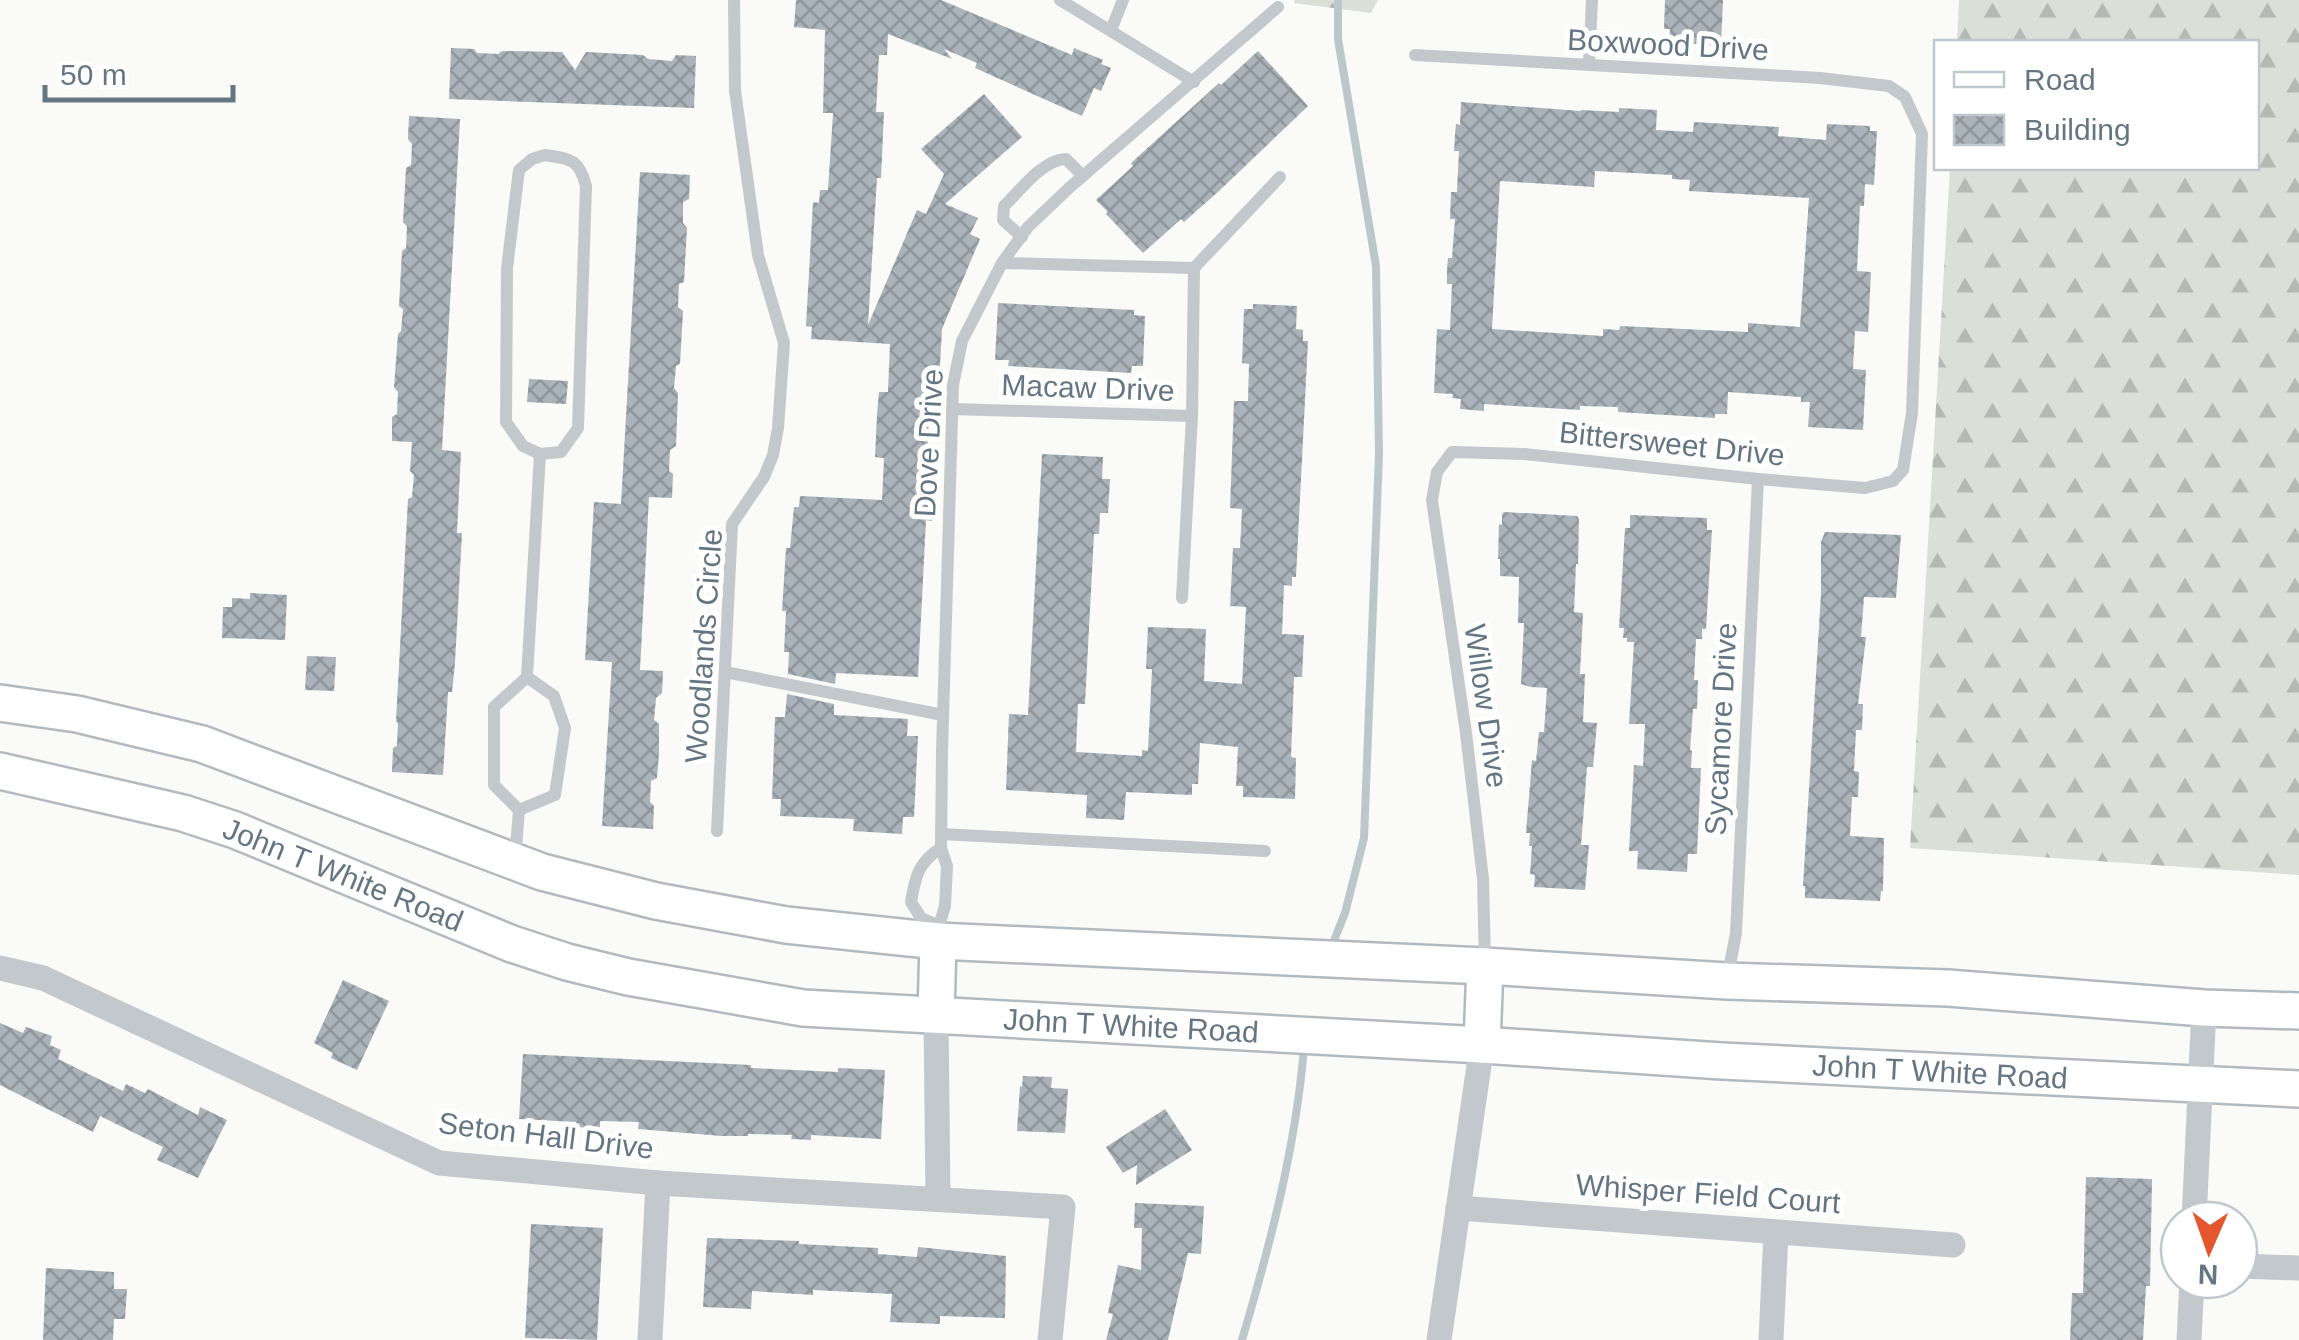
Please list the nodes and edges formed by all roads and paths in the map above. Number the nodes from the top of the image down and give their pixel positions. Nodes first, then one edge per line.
1 (734, 0) edge
2 (1123, 0) edge
3 (1592, 0) edge
4 (1067, 2) edge
5 (1278, 7) dead end
6 (1111, 30) junction
7 (1415, 56) dead end
8 (1589, 65) junction
9 (1194, 82) junction
10 (1083, 176) junction
11 (1280, 178) dead end
12 (1022, 237) junction
13 (1002, 262) junction
14 (1194, 268) junction
15 (952, 408) junction
16 (1192, 416) junction
17 (540, 454) junction
18 (1447, 457) joint
19 (1758, 479) junction
20 (1892, 481) joint
21 (1182, 598) dead end
22 (725, 672) junction
23 (527, 677) junction
24 (0, 703) edge
25 (943, 715) junction
26 (0, 771) edge
27 (519, 810) junction
28 (717, 831) dead end
29 (941, 842) junction
30 (1264, 851) dead end
31 (515, 862) junction
32 (938, 933) junction
33 (1485, 966) junction
34 (0, 968) edge
35 (1727, 981) junction
36 (2204, 1008) junction
37 (2299, 1012) edge
38 (936, 1015) junction
39 (1482, 1045) junction
40 (2199, 1084) junction
41 (2299, 1090) edge
42 (658, 1183) junction
43 (938, 1199) junction
44 (2195, 1200) edge
45 (1458, 1208) junction
46 (1776, 1232) junction
47 (1952, 1245) dead end
48 (2259, 1267) edge
49 (2299, 1268) edge
50 (2191, 1300) edge
51 (650, 1340) edge
52 (1050, 1340) edge
53 (1439, 1340) edge
54 (1772, 1340) edge
55 (2189, 1340) edge

1 - 22 lane, Woodlands Circle
2 - 6 lane
3 - 8 lane
4 - 6 lane
5 - 9 lane, Dove Drive
6 - 9 lane
7 - 8 lane, Boxwood Drive
8 - 20 lane, Boxwood Drive
9 - 10 lane, Dove Drive
10 - 12 lane, Dove Drive
10 - 12 lane
11 - 14 lane
12 - 13 lane, Dove Drive
13 - 14 lane
13 - 15 lane, Dove Drive
14 - 16 lane, Macaw Drive
15 - 16 lane, Macaw Drive
15 - 25 lane, Dove Drive
16 - 21 lane
17 - 17 lane
17 - 23 lane
18 - 19 lane, Bittersweet Drive
18 - 33 lane, Willow Drive
19 - 20 lane, Bittersweet Drive
19 - 35 lane, Sycamore Drive
22 - 25 lane
22 - 28 lane, Woodlands Circle
23 - 27 lane
23 - 27 lane
24 - 31 main road
25 - 29 lane, Dove Drive
26 - 38 main road, John T White Road
27 - 31 lane
29 - 30 lane
29 - 32 lane, Dove Drive
29 - 32 lane
31 - 32 main road
32 - 33 main road
32 - 38 main road
33 - 35 main road
33 - 39 main road
34 - 42 street, Seton Hall Drive
35 - 36 main road
36 - 37 main road
36 - 40 street
38 - 39 main road, John T White Road
38 - 43 street
39 - 40 main road, John T White Road
39 - 45 street
40 - 41 main road, John T White Road
40 - 44 street
42 - 43 street, Seton Hall Drive
42 - 51 street
43 - 52 street, Seton Hall Drive
45 - 46 street, Whisper Field Court
45 - 53 street
46 - 47 street, Whisper Field Court
46 - 54 street
48 - 49 street
50 - 55 street

